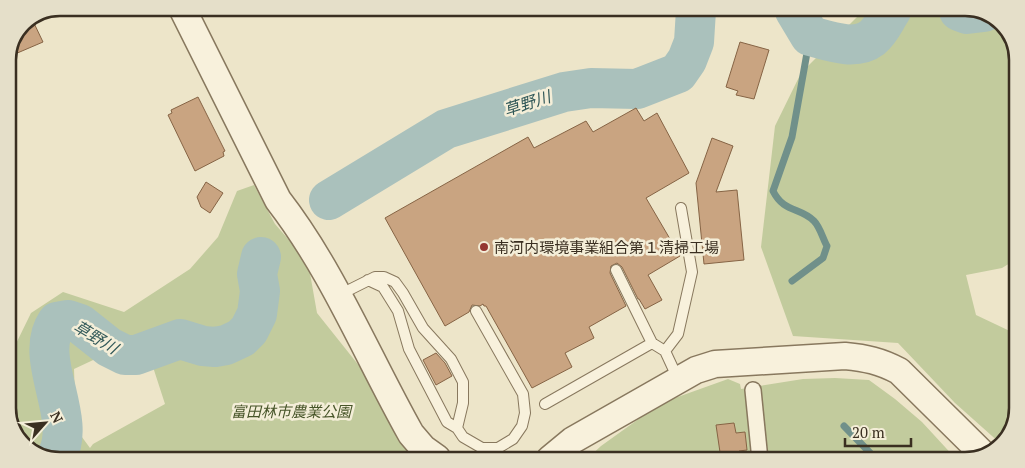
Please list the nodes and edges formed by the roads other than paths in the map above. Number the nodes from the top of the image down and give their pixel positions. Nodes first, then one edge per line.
1 (186, 17) edge
2 (681, 208) dead end
3 (616, 270) dead end
4 (368, 280) junction
5 (338, 295) junction
6 (476, 310) dead end
7 (652, 343) junction
8 (665, 351) junction
9 (678, 379) junction
10 (753, 390) dead end
11 (545, 404) dead end
12 (457, 428) junction
13 (978, 449) edge
14 (429, 452) edge
15 (558, 452) edge
16 (759, 452) edge

1 - 5 street
2 - 8 lane
3 - 7 lane
4 - 5 lane
4 - 12 lane
4 - 12 lane
5 - 14 street
6 - 12 lane
7 - 8 lane
7 - 11 lane
8 - 9 lane
9 - 13 street
9 - 15 street
10 - 16 street

